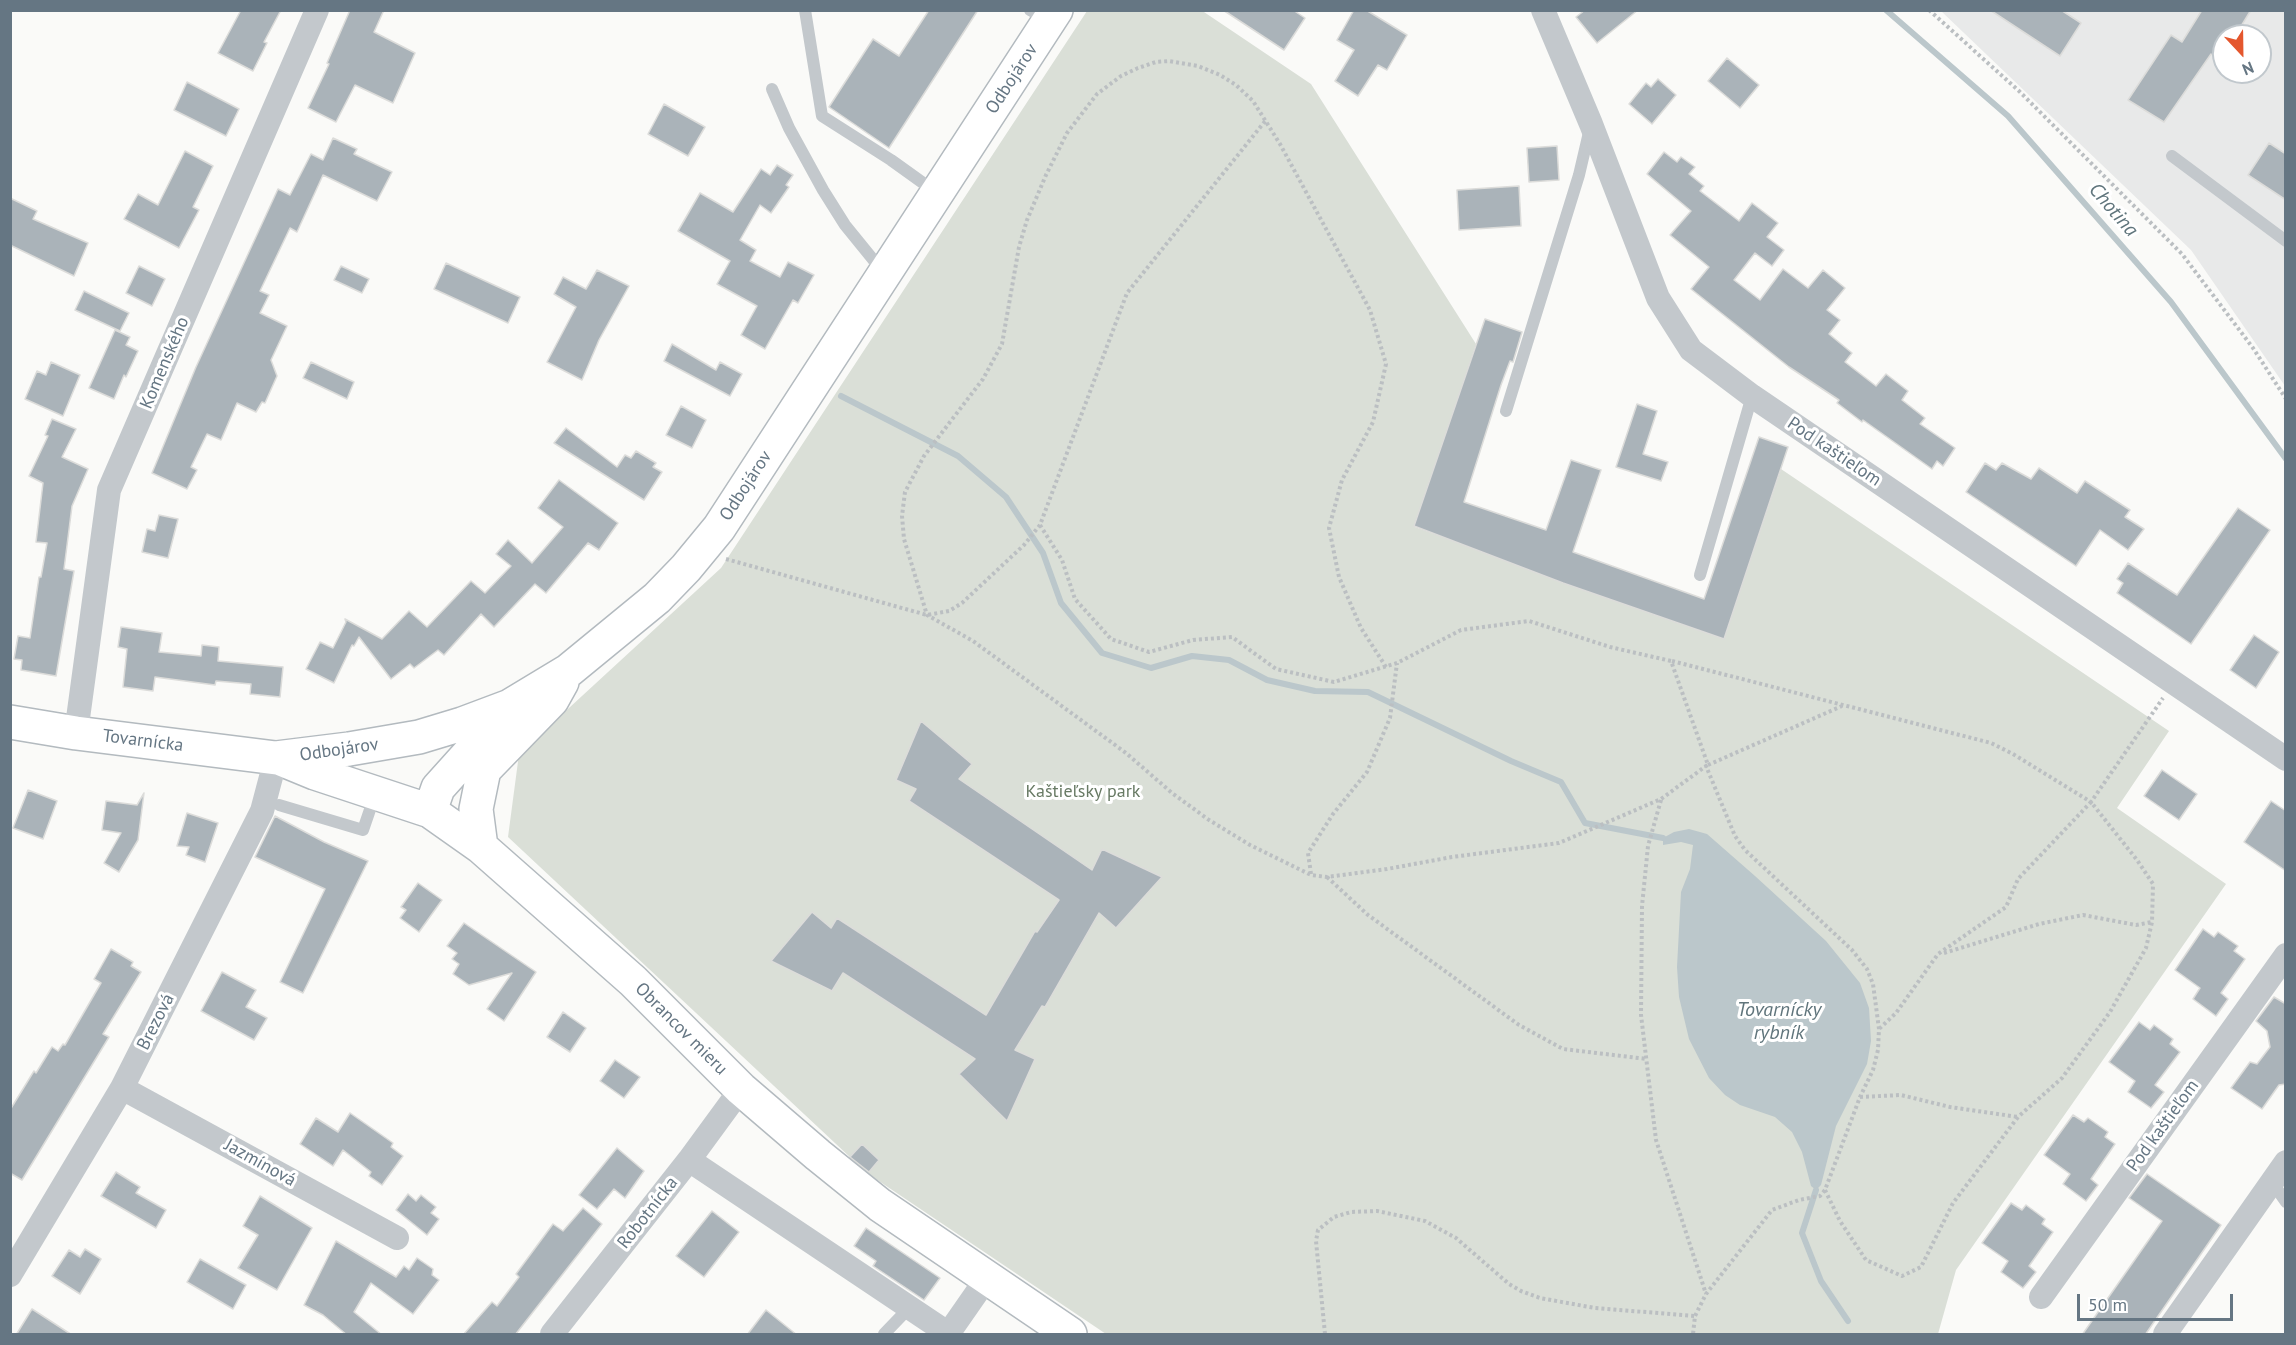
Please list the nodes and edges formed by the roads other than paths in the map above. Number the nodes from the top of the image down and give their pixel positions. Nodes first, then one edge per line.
1 (317, 10) edge
2 (805, 10) edge
3 (1543, 10) edge
4 (1045, 14) edge
5 (772, 89) dead end
6 (1591, 124) junction
7 (2172, 156) dead end
8 (938, 194) junction
9 (2286, 242) edge
10 (885, 274) junction
11 (1752, 396) junction
12 (1506, 411) dead end
13 (1700, 575) dead end
14 (568, 671) junction
15 (510, 706) junction
16 (10, 722) edge
17 (76, 733) junction
18 (276, 758) junction
19 (2286, 759) edge
20 (376, 793) junction
21 (279, 805) dead end
22 (430, 811) junction
23 (481, 847) junction
24 (2286, 954) edge
25 (122, 1088) junction
26 (741, 1089) junction
27 (689, 1160) junction
28 (2286, 1162) edge
29 (2272, 1182) junction
30 (2286, 1202) edge
31 (397, 1239) dead end
32 (13, 1267) edge
33 (987, 1278) junction
34 (2041, 1297) dead end
35 (909, 1308) junction
36 (2170, 1333) edge
37 (948, 1334) edge
38 (552, 1335) edge
39 (884, 1335) edge
40 (1070, 1335) edge

1 - 17 street, Komenského
2 - 8 lane
3 - 6 street, Pod kaštieľom
4 - 8 main road, Odbojárov
5 - 10 lane
6 - 11 street, Pod kaštieľom
6 - 12 lane
7 - 9 lane
8 - 10 main road, Odbojárov
10 - 14 main road, Odbojárov
11 - 13 lane
11 - 19 street, Pod kaštieľom
14 - 15 main road, Odbojárov
14 - 23 main road
15 - 18 main road, Odbojárov
15 - 22 main road
16 - 17 main road, Tovarnícka
17 - 18 main road, Tovarnícka
18 - 20 main road, Obrancov mieru
18 - 25 street, Brezová
20 - 21 lane
20 - 22 main road, Obrancov mieru
22 - 23 main road, Obrancov mieru
23 - 26 main road, Obrancov mieru
24 - 34 street, Pod kaštieľom
25 - 31 street, Jazmínová
25 - 32 street, Brezová
26 - 27 street, Robotnícka
26 - 33 main road, Obrancov mieru
27 - 35 street
27 - 38 street, Robotnícka
28 - 29 street
29 - 30 lane
29 - 36 street
33 - 37 street
33 - 40 main road, Obrancov mieru
35 - 37 street
35 - 39 lane

